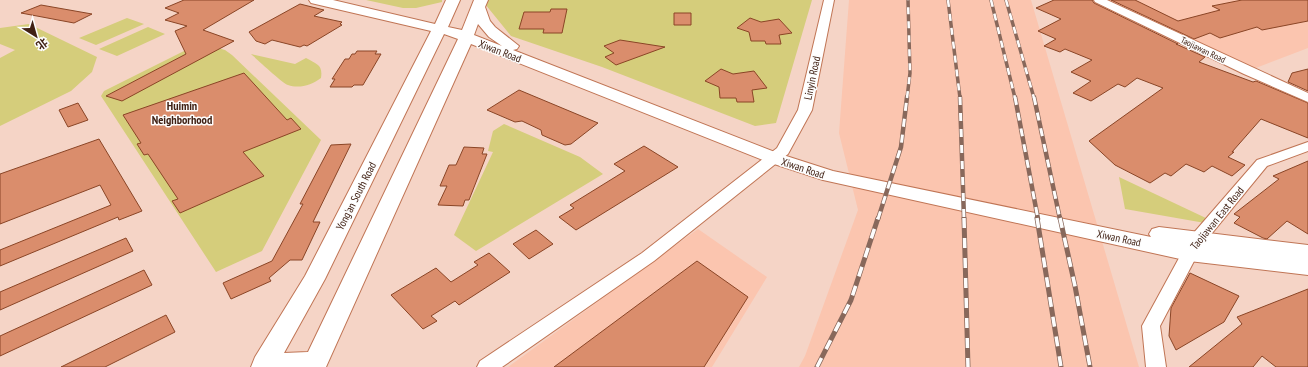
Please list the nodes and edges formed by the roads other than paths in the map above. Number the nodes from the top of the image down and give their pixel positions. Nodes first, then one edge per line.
1 (316, 0) edge
2 (345, 0) edge
3 (452, 0) edge
4 (829, 0) edge
5 (1100, 0) edge
6 (479, 3) edge
7 (408, 17) junction
8 (441, 25) junction
9 (468, 34) junction
10 (428, 52) junction
11 (514, 52) junction
12 (448, 76) junction
13 (1308, 98) edge
14 (1308, 146) edge
15 (778, 155) junction
16 (1193, 247) junction
17 (1308, 253) edge
18 (1308, 267) edge
19 (314, 364) edge
20 (264, 366) edge
21 (487, 367) edge
22 (1156, 367) edge

1 - 7 main road, Xiwan Road
2 - 7 main road, Xiwan Road
3 - 7 main road
3 - 8 main road, Yong'an South Road
4 - 15 street, Linyin Road
5 - 13 street, Taojiawan Road
6 - 9 main road
6 - 11 main road
7 - 8 main road, Xiwan Road
7 - 10 main road
8 - 9 main road, Xiwan Road
8 - 10 main road, Yong'an South Road
9 - 11 main road, Xiwan Road
9 - 12 main road
10 - 20 main road, Yong'an South Road
11 - 12 main road
11 - 15 main road, Xiwan Road
12 - 19 main road
14 - 16 street, Taojiawan East Road
15 - 16 main road, Xiwan Road
15 - 21 street
16 - 17 main road, Xiwan Road
16 - 18 main road, Xiwan Road
16 - 22 street, Taojiawan East Road
19 - 20 main road

